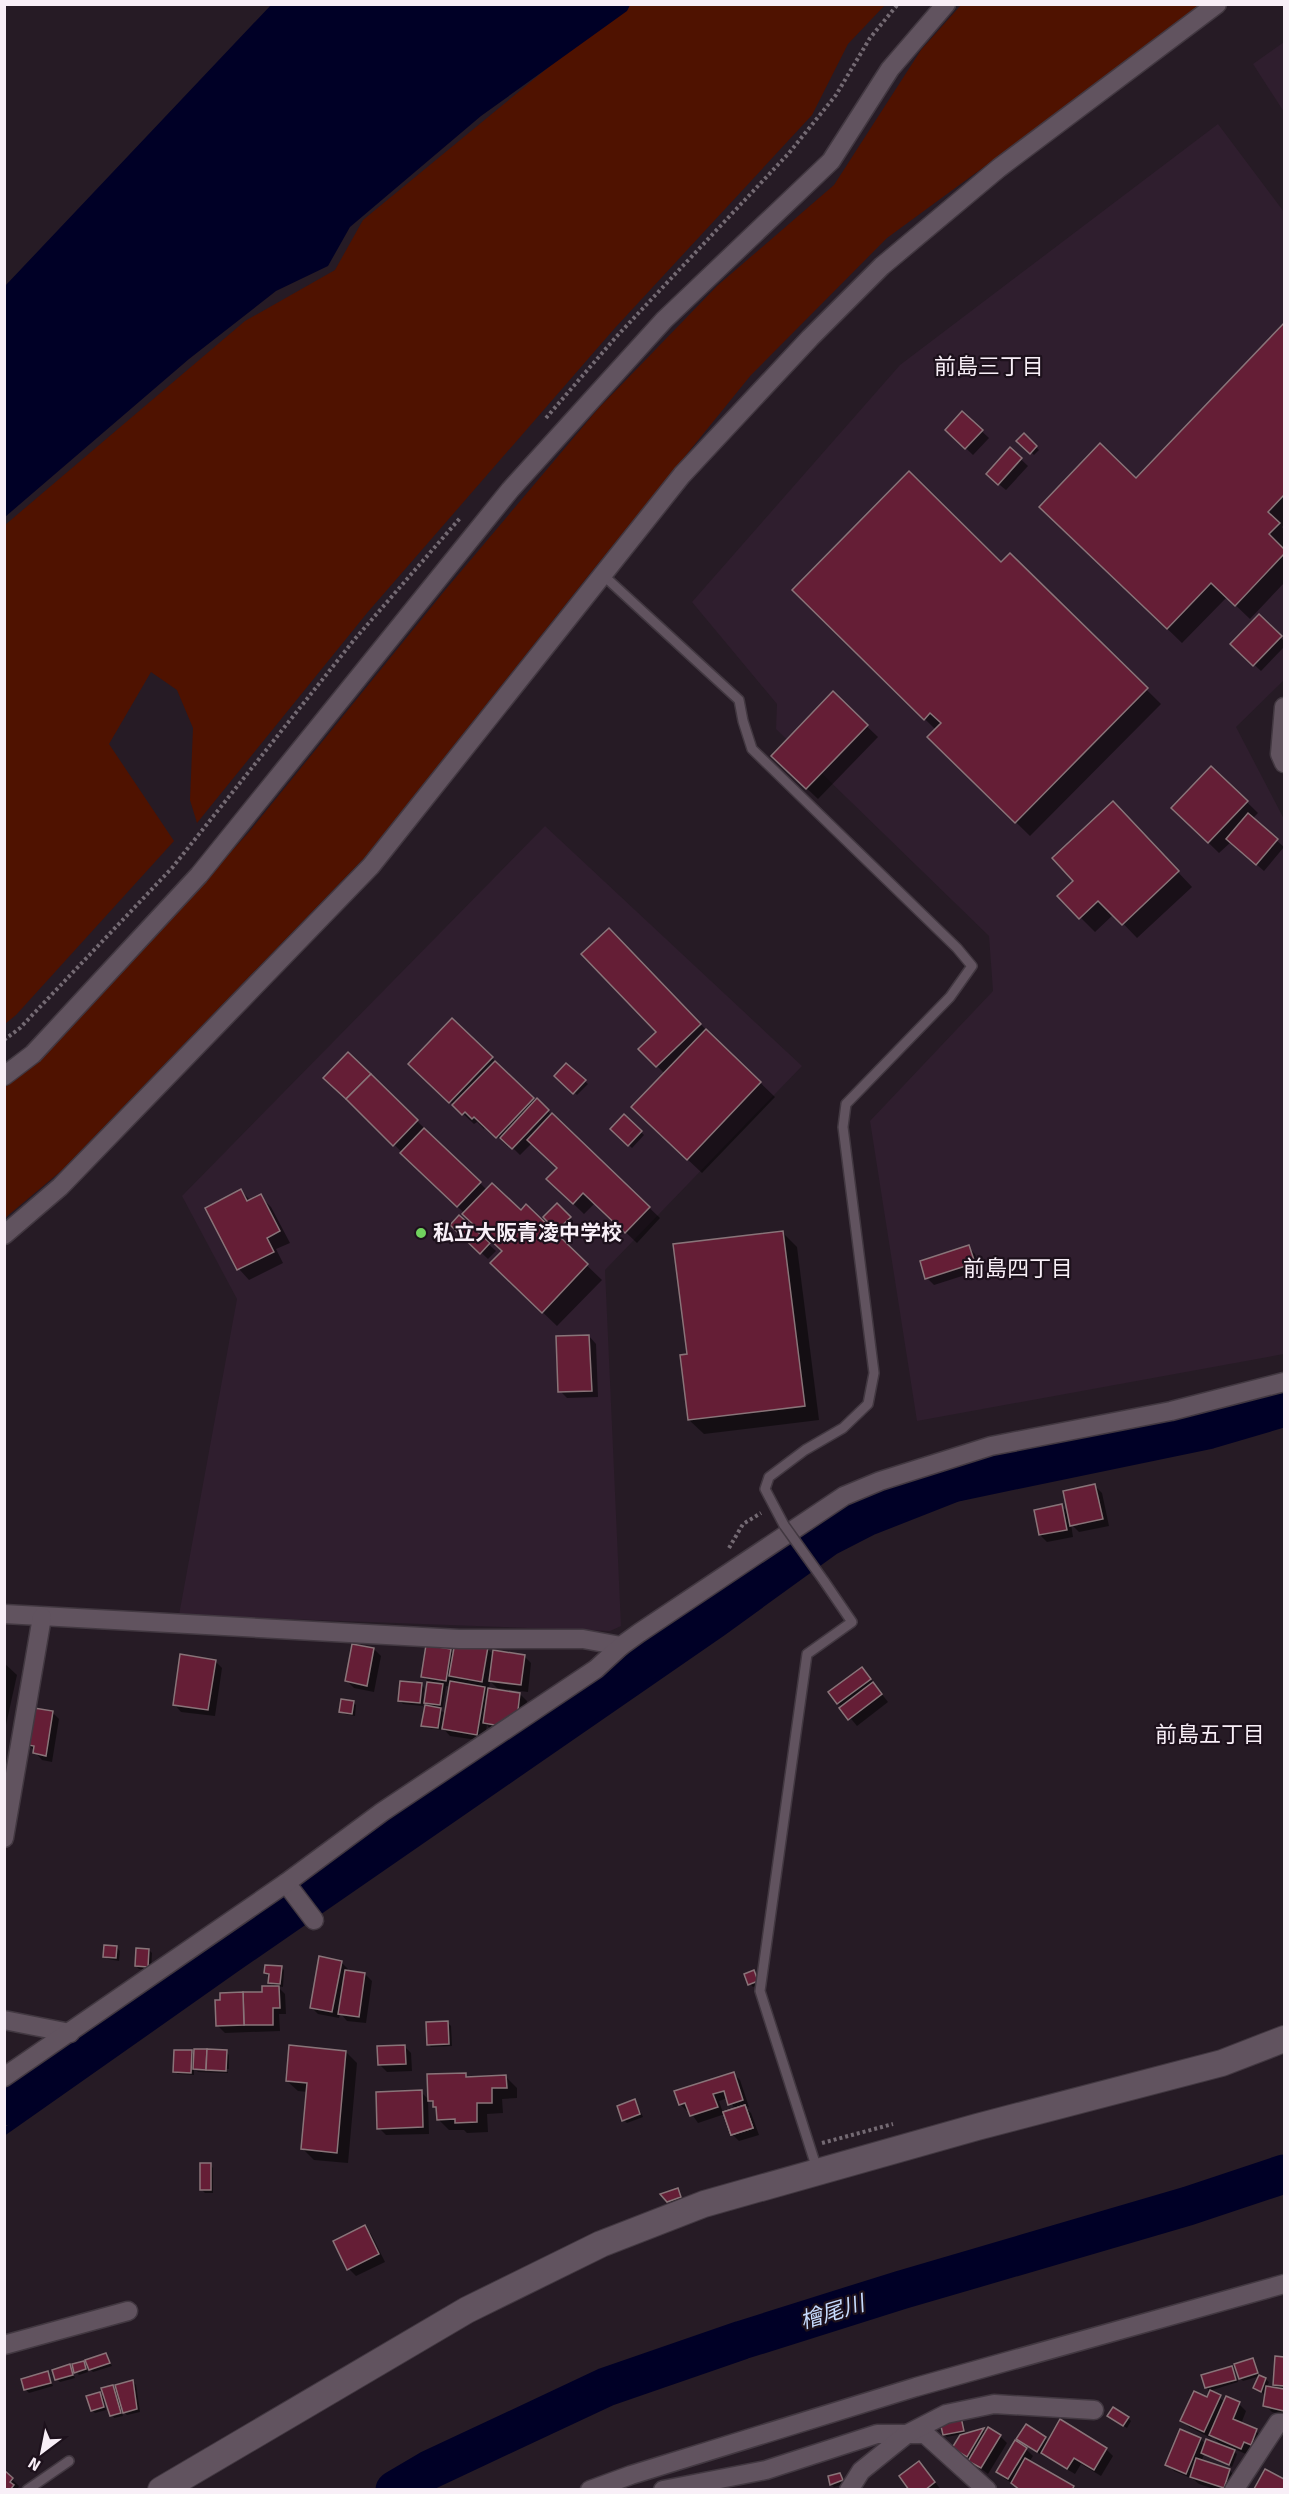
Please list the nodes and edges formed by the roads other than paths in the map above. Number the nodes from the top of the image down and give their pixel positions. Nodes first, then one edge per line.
1 (946, 4) edge
2 (1217, 4) edge
3 (603, 575) junction
4 (1284, 707) edge
5 (1284, 763) edge
6 (4, 1076) edge
7 (4, 1235) edge
8 (1284, 1382) edge
9 (4, 1614) edge
10 (42, 1617) junction
11 (621, 1646) junction
12 (4, 1838) edge
13 (286, 1883) junction
14 (314, 1920) dead end
15 (4, 2020) edge
16 (70, 2033) junction
17 (1284, 2039) edge
18 (4, 2077) edge
19 (817, 2171) junction
20 (1284, 2284) edge
21 (128, 2311) dead end
22 (4, 2345) edge
23 (1094, 2410) dead end
24 (1284, 2423) edge
25 (907, 2434) junction
26 (69, 2461) dead end
27 (766, 2470) junction
28 (27, 2490) edge
29 (161, 2490) edge
30 (590, 2490) edge
31 (663, 2490) edge
32 (731, 2490) edge
33 (849, 2490) edge
34 (987, 2490) edge
35 (1234, 2490) edge

1 - 6 street
2 - 3 street
3 - 7 street
3 - 19 lane, bridge
4 - 5 street
8 - 11 street
9 - 10 street
10 - 11 street
10 - 12 street
11 - 13 street
13 - 14 street
13 - 16 street
15 - 16 street
16 - 18 street
17 - 19 street
19 - 29 street
20 - 30 street
21 - 22 street
23 - 25 street
24 - 35 street
25 - 27 street
25 - 33 street
25 - 34 street
26 - 28 lane
27 - 31 street
27 - 32 street

